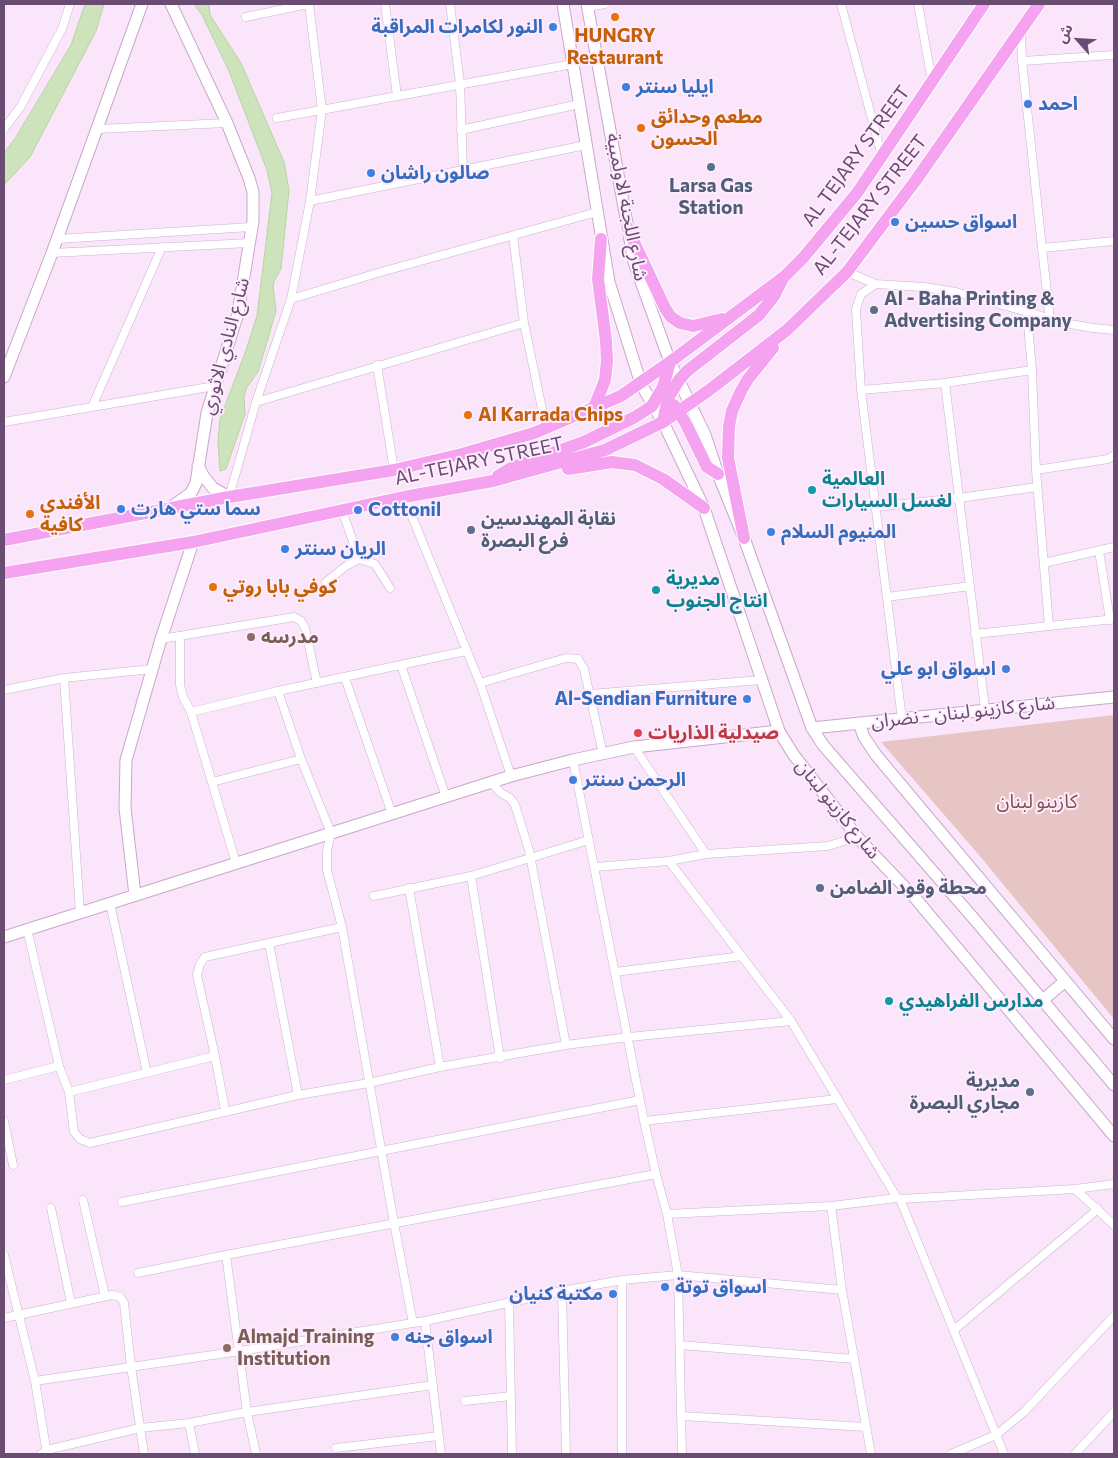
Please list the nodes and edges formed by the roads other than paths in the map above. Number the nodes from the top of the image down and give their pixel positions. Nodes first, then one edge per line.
1 (70, 4) edge
2 (142, 4) edge
3 (171, 4) edge
4 (309, 4) edge
5 (385, 4) edge
6 (450, 4) edge
7 (563, 4) edge
8 (605, 4) edge
9 (841, 4) edge
10 (918, 4) edge
11 (984, 4) edge
12 (1039, 4) edge
13 (587, 6) edge
14 (246, 16) dead end
15 (1021, 29) junction
16 (1114, 55) edge
17 (1022, 61) junction
18 (573, 64) junction
19 (932, 81) junction
20 (460, 84) junction
21 (397, 96) junction
22 (579, 104) junction
23 (322, 110) junction
24 (277, 118) dead end
25 (226, 123) junction
26 (4, 129) edge
27 (97, 129) junction
28 (461, 130) junction
29 (586, 145) junction
30 (882, 156) junction
31 (463, 170) junction
32 (310, 201) junction
33 (597, 212) junction
34 (252, 227) junction
35 (627, 227) junction
36 (512, 236) junction
37 (57, 239) junction
38 (602, 239) junction
39 (1114, 241) edge
40 (250, 243) junction
41 (162, 247) junction
42 (1042, 248) junction
43 (52, 253) junction
44 (847, 272) junction
45 (785, 276) junction
46 (876, 284) junction
47 (291, 299) junction
48 (1027, 313) junction
49 (730, 317) junction
50 (1050, 319) junction
51 (524, 323) junction
52 (787, 330) junction
53 (1114, 330) edge
54 (1114, 336) edge
55 (670, 362) junction
56 (377, 365) junction
57 (1032, 370) junction
58 (4, 377) edge
59 (679, 380) junction
60 (945, 383) junction
61 (641, 384) junction
62 (215, 386) junction
63 (860, 390) junction
64 (664, 396) junction
65 (256, 402) junction
66 (691, 403) junction
67 (652, 406) junction
68 (92, 407) junction
69 (593, 410) junction
70 (680, 411) junction
71 (4, 422) edge
72 (663, 422) junction
73 (546, 428) junction
74 (1114, 455) edge
75 (198, 466) junction
76 (394, 470) junction
77 (1036, 470) junction
78 (524, 474) junction
79 (718, 474) junction
80 (493, 481) junction
81 (1037, 487) junction
82 (229, 496) junction
83 (404, 497) junction
84 (959, 498) junction
85 (876, 507) junction
86 (704, 508) junction
87 (168, 509) junction
88 (342, 510) junction
89 (744, 538) junction
90 (4, 540) edge
91 (193, 542) junction
92 (1114, 547) edge
93 (1099, 551) junction
94 (359, 559) junction
95 (1044, 563) junction
96 (4, 573) edge
97 (326, 582) dead end
98 (970, 586) junction
99 (390, 588) dead end
100 (887, 597) junction
101 (1113, 620) edge
102 (1049, 626) junction
103 (976, 634) junction
104 (180, 636) junction
105 (161, 639) junction
106 (466, 651) junction
107 (401, 665) junction
108 (152, 669) junction
109 (64, 678) junction
110 (345, 678) junction
111 (761, 680) junction
112 (317, 683) junction
113 (480, 683) junction
114 (4, 690) edge
115 (278, 691) junction
116 (590, 694) junction
117 (1114, 696) edge
118 (984, 709) junction
119 (191, 712) junction
120 (902, 718) junction
121 (859, 723) junction
122 (812, 728) junction
123 (779, 731) junction
124 (634, 748) junction
125 (603, 754) junction
126 (301, 760) junction
127 (573, 760) junction
128 (511, 776) junction
129 (212, 782) junction
130 (491, 782) junction
131 (446, 797) junction
132 (392, 814) junction
133 (330, 833) junction
134 (856, 834) junction
135 (589, 840) junction
136 (706, 854) junction
137 (531, 858) junction
138 (669, 861) junction
139 (236, 863) junction
140 (595, 867) junction
141 (471, 876) junction
142 (409, 888) junction
143 (135, 895) junction
144 (374, 896) dead end
145 (110, 903) junction
146 (80, 913) junction
147 (342, 926) junction
148 (27, 930) junction
149 (4, 937) edge
150 (269, 943) junction
151 (742, 956) junction
152 (616, 972) junction
153 (1065, 981) junction
154 (1043, 1000) junction
155 (791, 1021) junction
156 (629, 1037) junction
157 (1114, 1040) edge
158 (566, 1045) junction
159 (216, 1056) junction
160 (500, 1058) junction
161 (59, 1066) junction
162 (440, 1068) junction
163 (147, 1074) junction
164 (4, 1080) edge
165 (369, 1083) junction
166 (1114, 1085) edge
167 (69, 1092) junction
168 (298, 1095) junction
169 (838, 1099) junction
170 (640, 1100) junction
171 (225, 1110) junction
172 (4, 1121) edge
173 (644, 1121) junction
174 (1114, 1136) edge
175 (381, 1151) junction
176 (13, 1165) dead end
177 (656, 1174) junction
178 (1114, 1184) edge
179 (1075, 1189) junction
180 (898, 1199) junction
181 (83, 1200) dead end
182 (122, 1202) dead end
183 (831, 1206) junction
184 (51, 1208) dead end
185 (1098, 1209) junction
186 (667, 1214) junction
187 (394, 1223) junction
188 (1114, 1224) edge
189 (4, 1255) edge
190 (226, 1255) junction
191 (138, 1273) dead end
192 (678, 1274) junction
193 (622, 1280) junction
194 (842, 1290) junction
195 (562, 1291) junction
196 (105, 1296) junction
197 (71, 1303) junction
198 (509, 1303) junction
199 (19, 1314) junction
200 (1114, 1316) edge
201 (4, 1318) edge
202 (424, 1321) junction
203 (413, 1323) junction
204 (954, 1330) junction
205 (680, 1344) junction
206 (240, 1351) junction
207 (854, 1359) junction
208 (131, 1366) junction
209 (35, 1381) junction
210 (433, 1385) junction
211 (511, 1396) junction
212 (465, 1401) dead end
213 (247, 1412) junction
214 (1114, 1412) edge
215 (682, 1416) junction
216 (189, 1423) junction
217 (866, 1427) junction
218 (140, 1428) junction
219 (996, 1435) junction
220 (439, 1436) junction
221 (336, 1448) dead end
222 (45, 1453) edge
223 (144, 1454) edge
224 (195, 1454) edge
225 (256, 1454) edge
226 (441, 1454) edge
227 (512, 1454) edge
228 (566, 1454) edge
229 (622, 1454) edge
230 (682, 1454) edge
231 (872, 1454) edge
232 (951, 1454) edge
233 (1004, 1454) edge
234 (1075, 1454) edge

1 - 26 street
2 - 27 street
3 - 25 street, شارع النادي الاثوري
4 - 14 street
4 - 23 street
5 - 21 street
6 - 20 street
7 - 18 street, شارع اللجنة الاولمبية
8 - 13 street
9 - 30 street
10 - 19 street
11 - 19 main road, AL TEJARY STREET
12 - 15 main road, AL-TEJARY STREET
13 - 35 street, شارع اللجنة الاولمبية
15 - 17 street
15 - 44 main road, AL-TEJARY STREET
16 - 17 street
17 - 42 street
18 - 20 street
18 - 22 street, شارع اللجنة الاولمبية
19 - 30 main road, AL TEJARY STREET
20 - 21 street
20 - 28 street
21 - 23 street
22 - 28 street
22 - 29 street, شارع اللجنة الاولمبية
23 - 24 street
23 - 32 street
25 - 27 street
25 - 34 street, شارع النادي الاثوري
27 - 37 street
28 - 31 street
29 - 31 street
29 - 33 street, شارع اللجنة الاولمبية
30 - 45 main road, AL TEJARY STREET
31 - 32 street
32 - 47 street
33 - 36 street
33 - 38 street, شارع اللجنة الاولمبية
34 - 37 street
34 - 40 street, شارع النادي الاثوري
35 - 49 main road
35 - 55 street, شارع اللجنة الاولمبية
36 - 47 street
36 - 51 street
37 - 43 street
38 - 61 street, شارع اللجنة الاولمبية
38 - 69 main road
39 - 42 street
40 - 41 street
40 - 62 street, شارع النادي الاثوري
41 - 43 street
41 - 68 street
42 - 50 street
43 - 58 street
44 - 46 street
44 - 52 main road, AL-TEJARY STREET
45 - 49 main road, AL TEJARY STREET
45 - 59 main road
46 - 48 street
46 - 63 street
47 - 65 street
48 - 50 street
48 - 57 street
49 - 55 main road, AL TEJARY STREET
50 - 53 street
51 - 56 street
51 - 73 street
52 - 66 main road, AL-TEJARY STREET
52 - 89 main road
53 - 54 street
55 - 59 street, شارع اللجنة الاولمبية
55 - 61 main road, AL TEJARY STREET
55 - 64 main road
56 - 65 street
56 - 76 street
57 - 60 street
57 - 77 street
59 - 64 main road
59 - 66 street, شارع اللجنة الاولمبية
60 - 63 street
60 - 84 street
61 - 64 main road
61 - 67 street, شارع اللجنة الاولمبية
61 - 69 main road, AL-TEJARY STREET
62 - 68 street
62 - 75 street, شارع النادي الاثوري
63 - 85 street
64 - 67 main road
64 - 70 main road
64 - 72 main road
65 - 82 street
66 - 70 main road, AL-TEJARY STREET
66 - 79 street, شارع كازينو لبنان
67 - 72 street, شارع كازينو لبنان
67 - 80 main road
68 - 71 street
69 - 73 main road, AL-TEJARY STREET
70 - 72 main road, AL-TEJARY STREET
70 - 79 main road
72 - 78 main road, AL-TEJARY STREET
72 - 86 street, شارع كازينو لبنان
73 - 76 main road, AL-TEJARY STREET
74 - 77 street
75 - 82 street
75 - 87 street, شارع النادي الاثوري
76 - 82 main road, AL-TEJARY STREET
77 - 81 street
78 - 80 main road, AL-TEJARY STREET
78 - 86 main road
79 - 89 street, شارع كازينو لبنان
80 - 83 main road, AL-TEJARY STREET
81 - 84 street
81 - 95 street
82 - 87 main road, AL-TEJARY STREET
83 - 88 main road, AL-TEJARY STREET
83 - 106 street
84 - 85 street
84 - 98 street
85 - 100 street
86 - 111 street, شارع كازينو لبنان
87 - 90 main road, AL-TEJARY STREET
88 - 91 main road, AL-TEJARY STREET
88 - 94 street
89 - 122 street, شارع كازينو لبنان
91 - 96 main road, AL-TEJARY STREET
91 - 105 street
92 - 93 street
93 - 95 street
93 - 101 street
94 - 97 street
94 - 99 street
95 - 102 street
98 - 100 street
98 - 103 street
100 - 120 street
101 - 102 street
102 - 103 street
103 - 118 street
104 - 105 street
104 - 112 street
104 - 119 street
105 - 108 street
106 - 107 street
106 - 113 street
107 - 110 street
107 - 131 street
108 - 109 street
108 - 143 street
109 - 114 street
109 - 146 street
110 - 112 street
110 - 132 street
111 - 116 street
111 - 123 street, شارع كازينو لبنان
112 - 115 street
113 - 116 street
113 - 128 street
115 - 119 street
115 - 126 street
116 - 125 street
117 - 118 street, شارع كازينو لبنان - نضران
118 - 120 street, شارع كازينو لبنان - نضران
119 - 129 street
120 - 121 street, شارع كازينو لبنان - نضران
121 - 122 street, شارع كازينو لبنان - نضران
121 - 153 street
122 - 154 street, شارع كازينو لبنان
123 - 124 street
123 - 134 street, شارع كازينو لبنان
124 - 125 street
124 - 136 street
125 - 127 street
126 - 129 street
126 - 133 street
127 - 128 street
127 - 135 street
128 - 130 street
129 - 139 street
130 - 131 street
130 - 137 street
131 - 132 street
132 - 133 street
133 - 139 street
133 - 147 street
134 - 136 street
134 - 174 street, شارع كازينو لبنان
135 - 137 street
135 - 140 street
136 - 138 street
137 - 141 street
137 - 158 street
138 - 140 street
138 - 151 street
139 - 143 street
140 - 152 street
141 - 142 street
141 - 160 street
142 - 144 street
142 - 162 street
143 - 145 street
145 - 146 street
145 - 163 street
146 - 148 street
147 - 150 street
147 - 165 street
148 - 149 street
148 - 161 street
150 - 159 street
150 - 168 street
151 - 152 street
151 - 155 street
152 - 156 street
153 - 154 street
153 - 157 street
154 - 166 street, شارع كازينو لبنان
155 - 156 street
155 - 169 street
156 - 158 street
156 - 170 street
158 - 160 street
159 - 163 street
159 - 171 street
160 - 162 street
161 - 164 street
161 - 167 street
162 - 165 street
163 - 167 street
165 - 168 street
165 - 175 street
167 - 171 street
168 - 171 street
169 - 173 street
169 - 180 street
170 - 173 street
170 - 175 street
172 - 176 street
173 - 177 street
175 - 182 street
175 - 187 street
177 - 186 street
177 - 187 street
178 - 179 street
179 - 180 street
179 - 185 street
180 - 183 street
180 - 204 street
181 - 196 street
183 - 186 street
183 - 194 street
184 - 197 street
185 - 188 street
185 - 204 street
186 - 192 street
187 - 190 street
187 - 203 street
189 - 199 street
190 - 191 street
190 - 206 street
192 - 193 street
192 - 194 street
192 - 205 street
193 - 195 street
193 - 229 street
194 - 207 street
195 - 198 street
195 - 228 street
196 - 197 street
196 - 208 street
197 - 199 street
198 - 202 street
198 - 211 street
199 - 201 street
199 - 209 street
200 - 219 street
202 - 203 street
202 - 210 street
203 - 206 street
204 - 219 street
205 - 207 street
205 - 215 street
206 - 208 street
206 - 213 street
207 - 217 street
208 - 209 street
208 - 218 street
209 - 222 street
210 - 213 street
210 - 220 street
211 - 212 street
211 - 227 street
213 - 216 street
213 - 225 street
214 - 234 street
215 - 217 street
215 - 230 street
216 - 218 street
216 - 224 street
217 - 231 street
218 - 222 street
218 - 223 street
219 - 232 street
219 - 233 street
220 - 221 street
220 - 226 street

